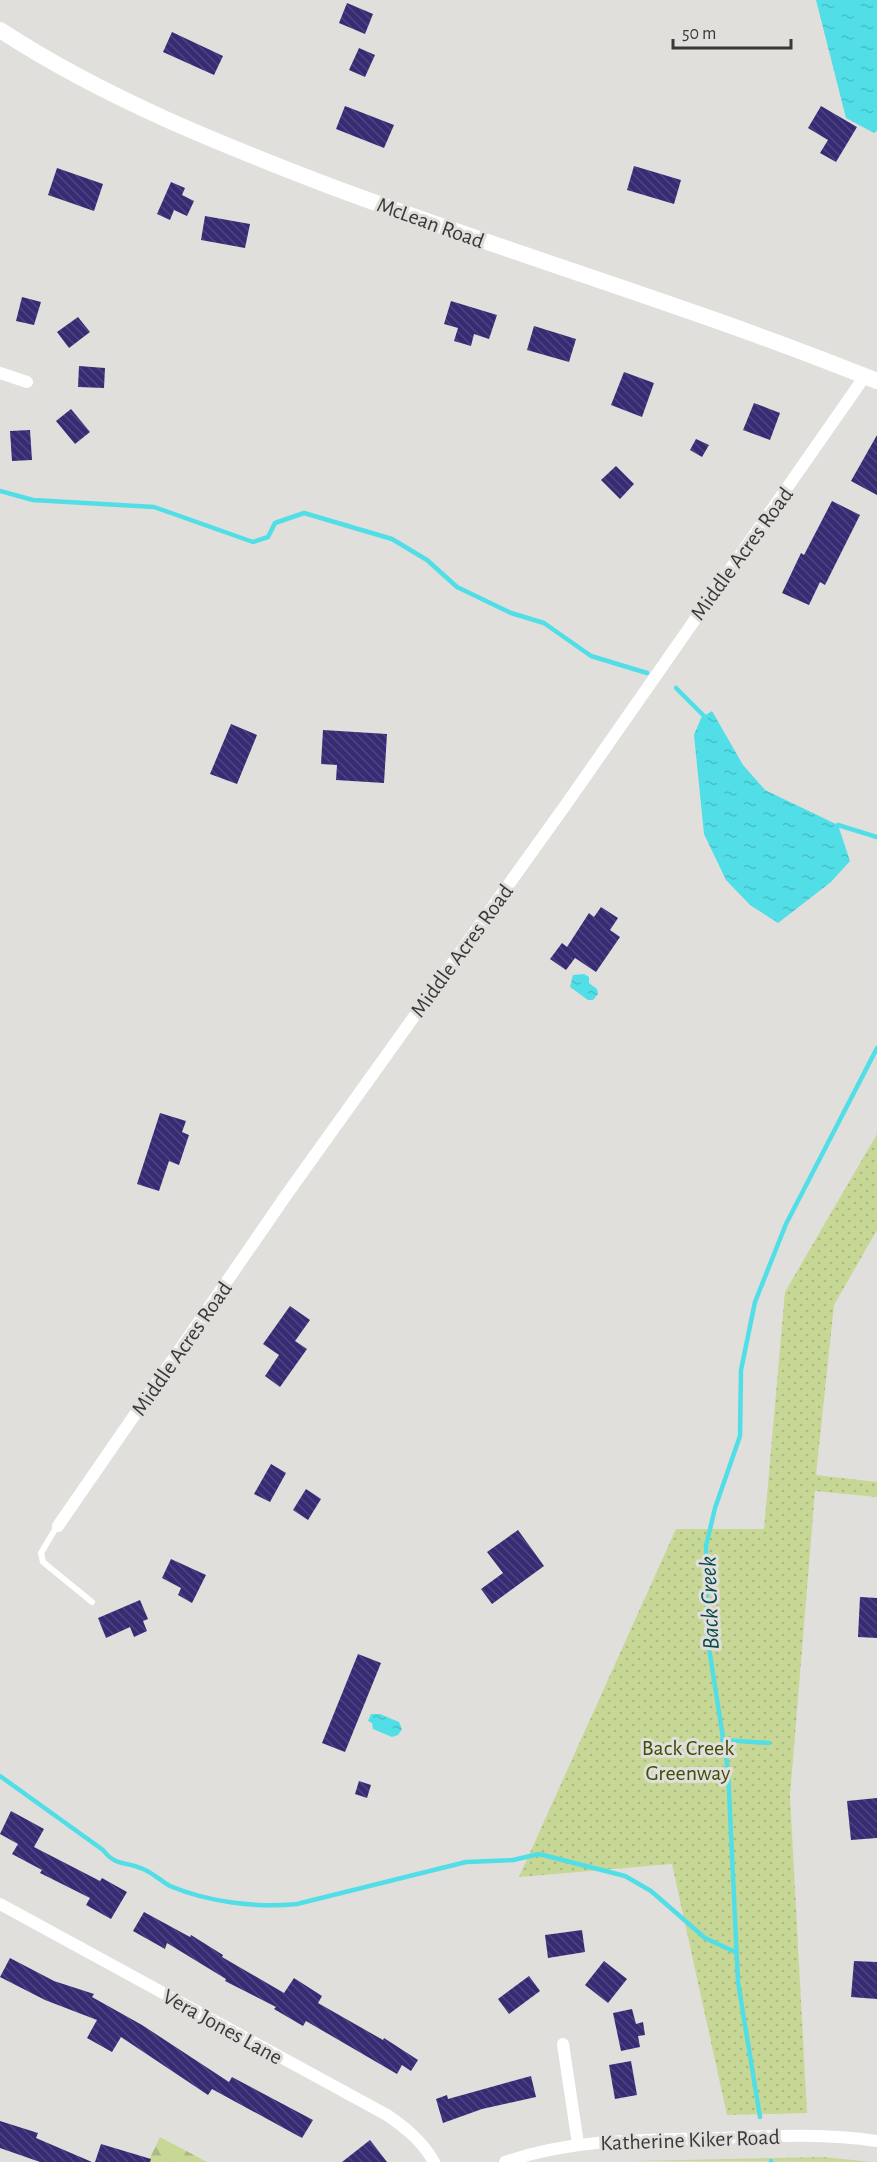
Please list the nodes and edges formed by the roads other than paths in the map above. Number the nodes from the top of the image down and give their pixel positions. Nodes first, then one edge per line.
1 (0, 30) edge
2 (0, 373) edge
3 (871, 378) edge
4 (27, 382) dead end
5 (58, 1526) joint
6 (92, 1602) dead end
7 (0, 1904) edge
8 (563, 2044) dead end
9 (877, 2141) edge
10 (578, 2144) junction
11 (434, 2162) edge
12 (505, 2162) edge

1 - 3 street, McLean Road
2 - 4 street
3 - 5 street, Middle Acres Road
5 - 6 lane
7 - 11 street, Vera Jones Lane
8 - 10 street
9 - 10 street, Katherine Kiker Road
10 - 12 street, Katherine Kiker Road

